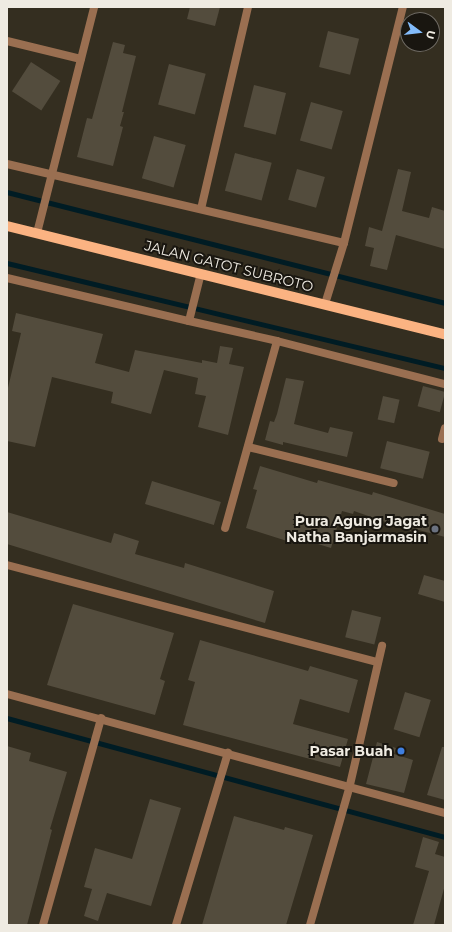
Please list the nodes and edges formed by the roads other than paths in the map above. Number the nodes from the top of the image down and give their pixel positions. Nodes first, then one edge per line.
1 (94, 7) edge
2 (248, 7) edge
3 (403, 7) edge
4 (7, 41) edge
5 (81, 60) junction
6 (7, 164) edge
7 (53, 176) junction
8 (201, 209) junction
9 (7, 226) edge
10 (37, 233) junction
11 (344, 243) junction
12 (201, 273) junction
13 (7, 278) edge
14 (325, 304) junction
15 (190, 318) junction
16 (445, 334) edge
17 (277, 341) junction
18 (445, 384) edge
19 (445, 428) edge
20 (442, 439) dead end
21 (248, 447) junction
22 (394, 483) dead end
23 (226, 528) dead end
24 (7, 565) edge
25 (382, 646) dead end
26 (378, 662) junction
27 (7, 694) edge
28 (101, 718) junction
29 (228, 754) junction
30 (349, 788) junction
31 (445, 813) edge
32 (43, 925) edge
33 (176, 925) edge
34 (310, 925) edge

1 - 5 street
2 - 8 street
3 - 11 street
4 - 5 street
5 - 7 street
6 - 7 street
7 - 8 street
7 - 10 street
8 - 11 street
9 - 10 main road, JALAN GATOT SUBROTO
10 - 12 main road, JALAN GATOT SUBROTO
11 - 14 street
12 - 14 main road, JALAN GATOT SUBROTO
12 - 15 street
13 - 15 street
14 - 16 main road, JALAN GATOT SUBROTO
15 - 17 street
17 - 18 street
17 - 21 street
19 - 20 street
21 - 22 street
21 - 23 street
24 - 26 street
25 - 26 street
26 - 30 street
27 - 28 street
28 - 29 street
28 - 32 street
29 - 30 street
29 - 33 street
30 - 31 street
30 - 34 street

